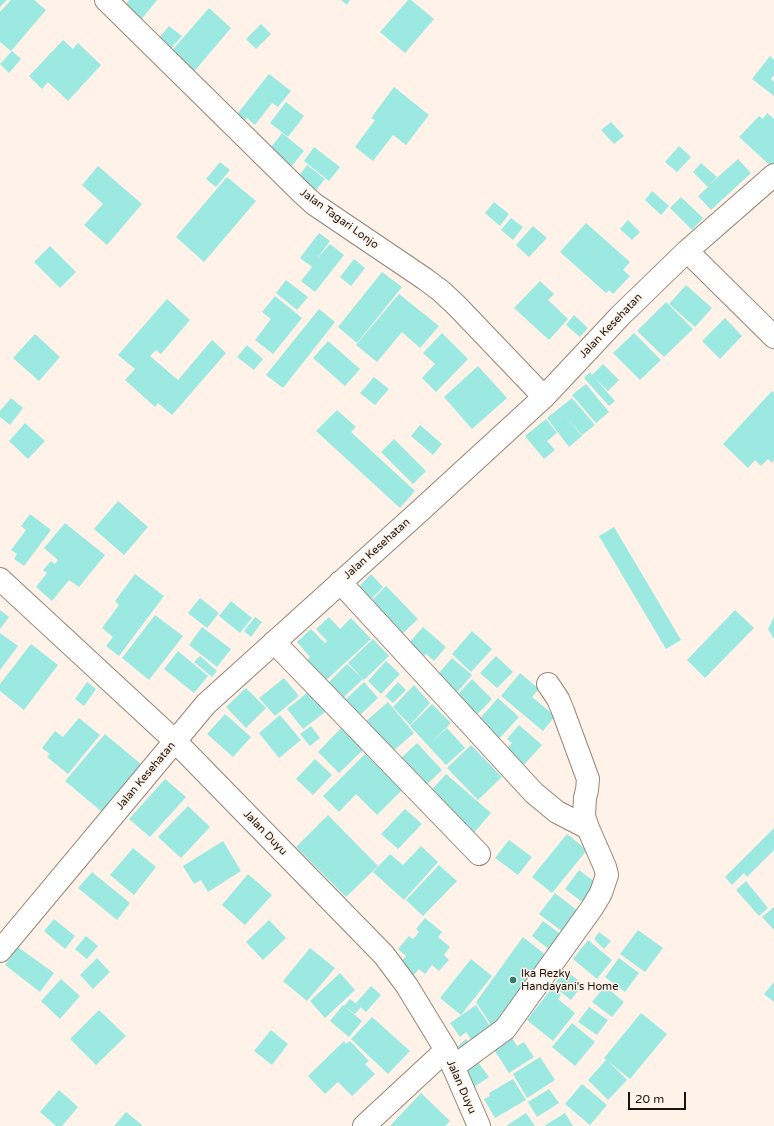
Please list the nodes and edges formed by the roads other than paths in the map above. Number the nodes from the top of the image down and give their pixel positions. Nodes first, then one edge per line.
1 (106, 0) edge
2 (774, 175) edge
3 (687, 251) junction
4 (774, 336) edge
5 (544, 397) junction
6 (0, 579) edge
7 (340, 582) junction
8 (274, 642) junction
9 (548, 684) dead end
10 (175, 741) junction
11 (588, 828) junction
12 (479, 854) dead end
13 (0, 951) edge
14 (449, 1059) junction
15 (364, 1126) edge
16 (479, 1126) edge

1 - 5 street, Jalan Tagari Lonjo
2 - 3 street, Jalan Kesehatan
3 - 4 street
3 - 5 street, Jalan Kesehatan
5 - 7 street, Jalan Kesehatan
6 - 10 street, Jalan Duyu
7 - 8 street, Jalan Kesehatan
7 - 11 street
8 - 10 street, Jalan Kesehatan
8 - 12 street
9 - 11 street
10 - 13 street, Jalan Kesehatan
10 - 14 street, Jalan Duyu
11 - 14 street
14 - 15 street
14 - 16 street, Jalan Duyu

